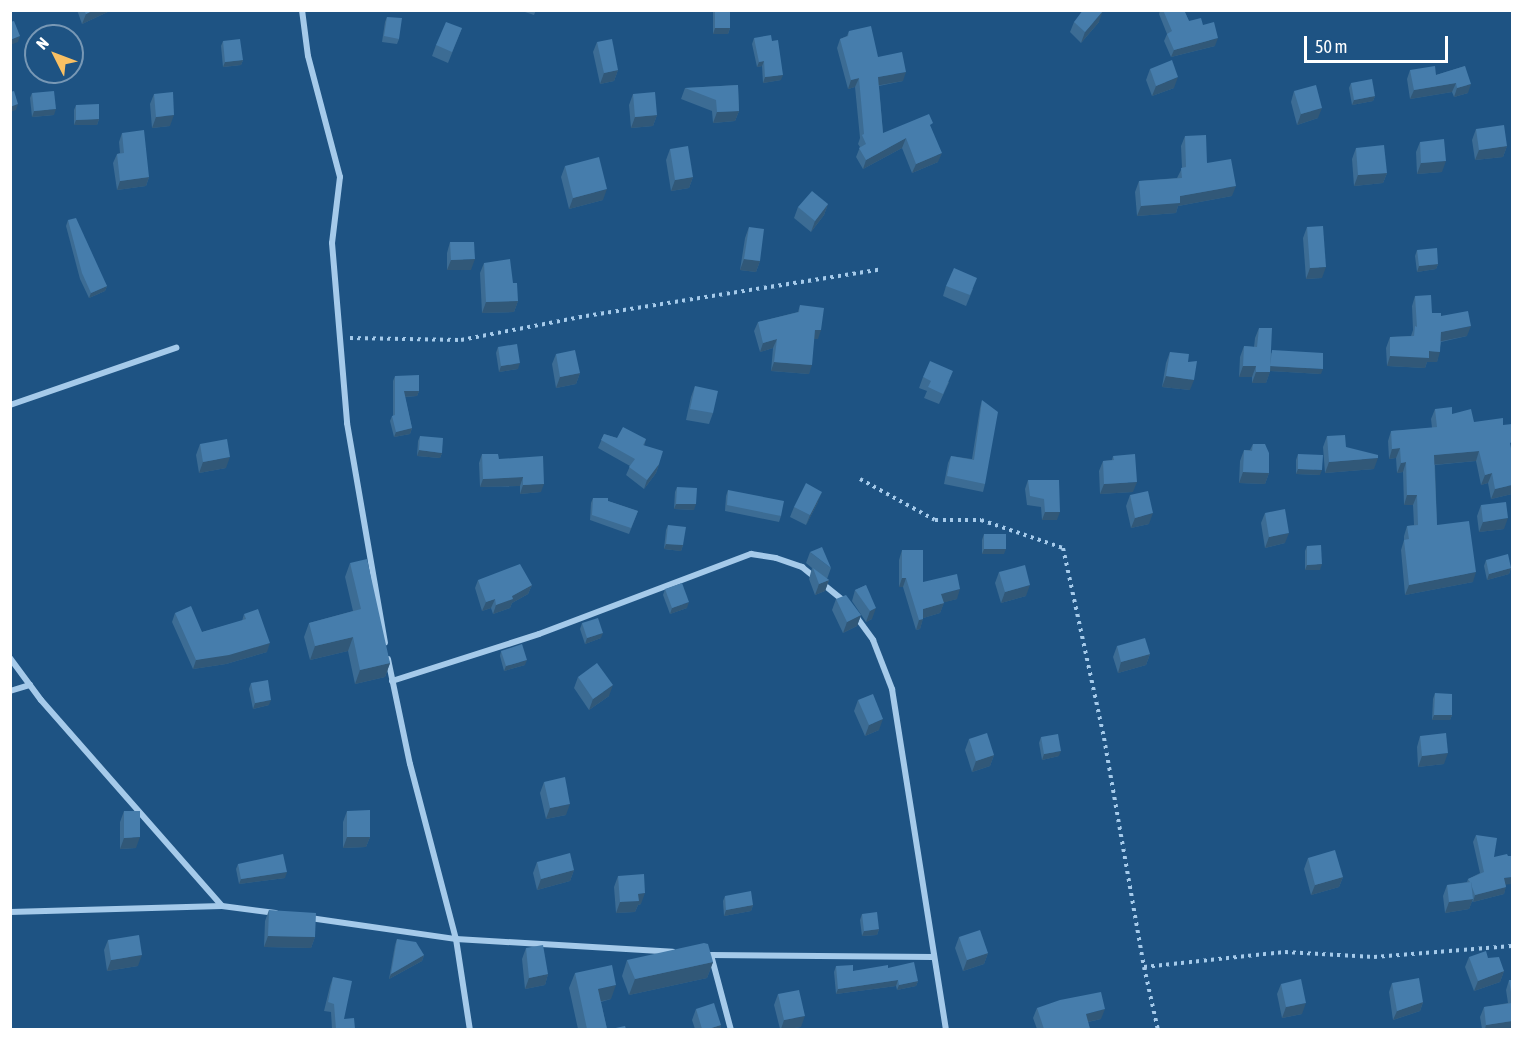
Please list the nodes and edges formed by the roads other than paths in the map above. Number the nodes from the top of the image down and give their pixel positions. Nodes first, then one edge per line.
1 (302, 10) edge
2 (176, 348) dead end
3 (10, 405) edge
4 (10, 658) edge
5 (392, 681) junction
6 (30, 685) junction
7 (10, 691) edge
8 (222, 906) junction
9 (10, 912) edge
10 (281, 914) edge
11 (304, 917) edge
12 (456, 939) junction
13 (675, 952) edge
14 (699, 954) edge
15 (711, 955) junction
16 (933, 957) junction
17 (470, 1029) edge
18 (731, 1029) edge
19 (946, 1029) edge

1 - 5 street
2 - 3 street
4 - 6 street
5 - 12 street
5 - 16 street
6 - 7 street
6 - 8 street
8 - 9 street
8 - 10 street
11 - 12 street
12 - 13 street
12 - 17 street
14 - 15 street
15 - 16 street
15 - 18 street
16 - 19 street

